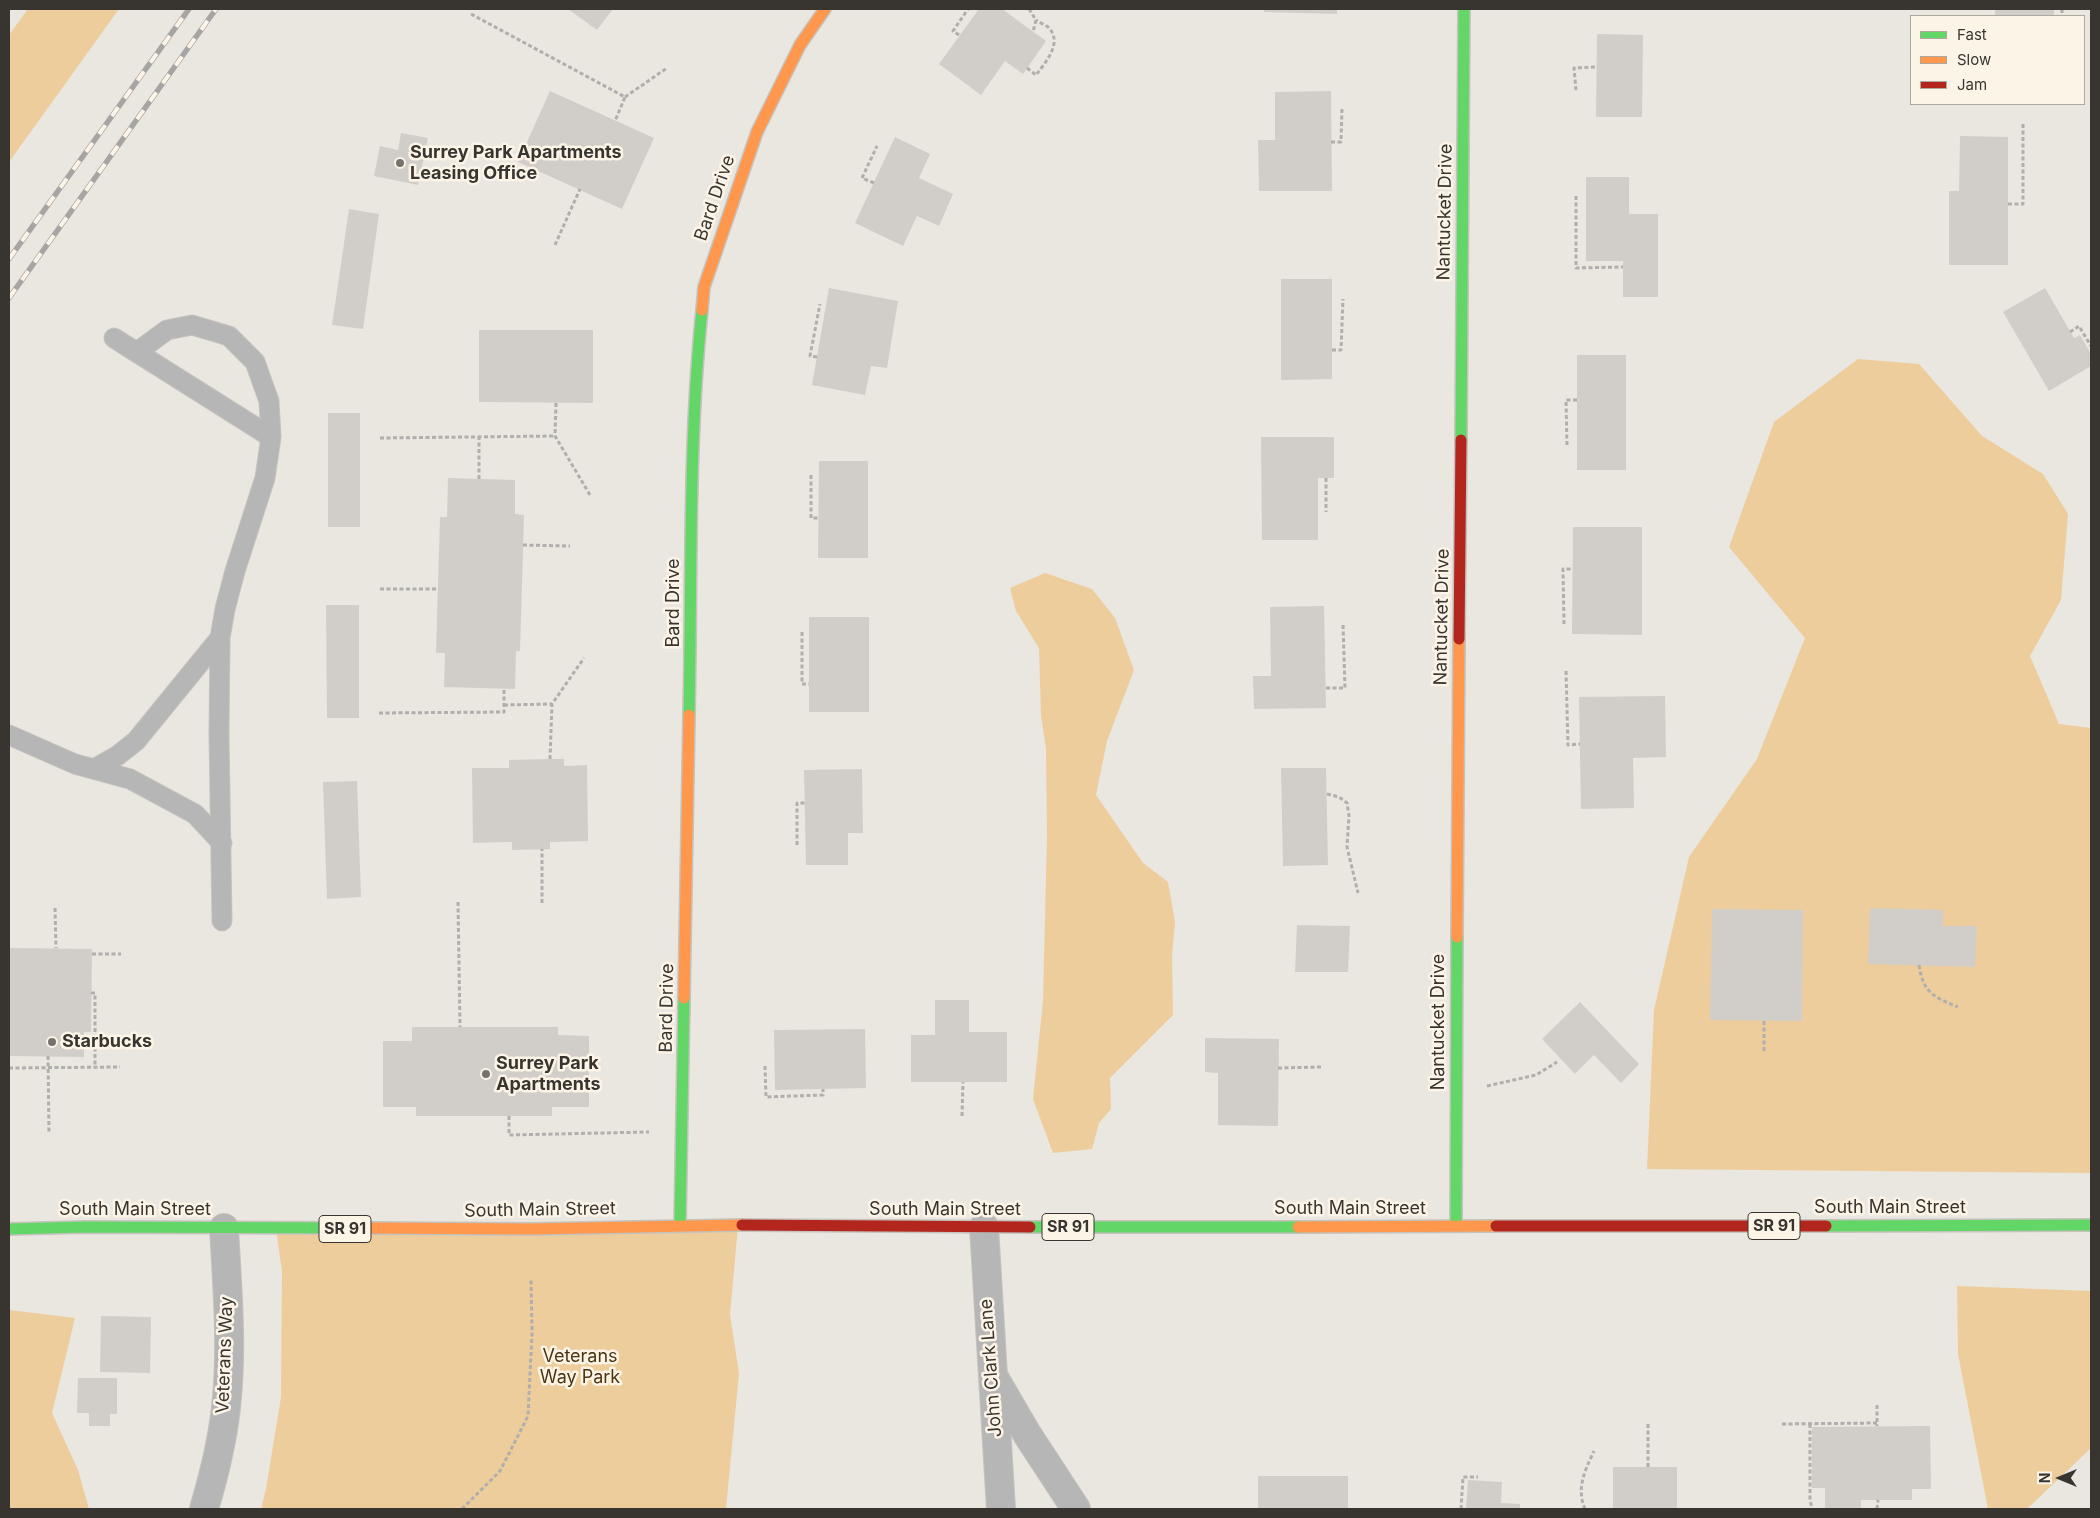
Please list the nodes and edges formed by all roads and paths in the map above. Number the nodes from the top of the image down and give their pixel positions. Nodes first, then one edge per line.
1 (825, 9) edge
2 (968, 9) edge
3 (1029, 9) edge
4 (1464, 9) edge
5 (472, 14) dead end
6 (1036, 20) junction
7 (1033, 32) dead end
8 (959, 35) dead end
9 (1597, 67) dead end
10 (667, 68) dead end
11 (1027, 68) dead end
12 (1576, 90) dead end
13 (625, 97) junction
14 (1342, 108) dead end
15 (615, 121) dead end
16 (2023, 122) dead end
17 (1331, 142) dead end
18 (876, 146) dead end
19 (874, 183) dead end
20 (580, 189) dead end
21 (1576, 196) dead end
22 (2008, 204) dead end
23 (555, 245) dead end
24 (1623, 267) dead end
25 (1343, 299) dead end
26 (820, 304) dead end
27 (2070, 332) dead end
28 (114, 338) dead end
29 (2091, 346) edge
30 (1332, 350) dead end
31 (137, 352) junction
32 (817, 357) dead end
33 (1577, 400) dead end
34 (556, 403) dead end
35 (555, 436) junction
36 (271, 437) junction
37 (479, 437) junction
38 (380, 438) dead end
39 (1567, 445) dead end
40 (811, 475) dead end
41 (1326, 478) dead end
42 (478, 479) dead end
43 (590, 495) dead end
44 (1326, 512) dead end
45 (818, 518) dead end
46 (523, 545) dead end
47 (570, 546) dead end
48 (1573, 569) dead end
49 (380, 589) dead end
50 (438, 589) dead end
51 (1343, 624) dead end
52 (1564, 624) dead end
53 (802, 632) dead end
54 (220, 638) junction
55 (584, 658) dead end
56 (1566, 671) dead end
57 (808, 684) dead end
58 (504, 688) dead end
59 (1326, 688) dead end
60 (552, 704) junction
61 (504, 706) junction
62 (379, 713) dead end
63 (9, 735) edge
64 (1580, 744) dead end
65 (550, 760) dead end
66 (94, 769) junction
67 (1327, 794) dead end
68 (805, 803) dead end
69 (222, 843) junction
70 (797, 845) dead end
71 (542, 849) dead end
72 (1358, 893) dead end
73 (458, 902) dead end
74 (542, 903) dead end
75 (55, 908) dead end
76 (222, 921) dead end
77 (56, 948) dead end
78 (92, 954) dead end
79 (121, 954) dead end
80 (1919, 965) dead end
81 (91, 993) dead end
82 (1958, 1007) dead end
83 (1764, 1021) dead end
84 (460, 1027) dead end
85 (1764, 1052) dead end
86 (48, 1056) dead end
87 (1557, 1062) dead end
88 (765, 1066) dead end
89 (120, 1067) dead end
90 (1322, 1067) dead end
91 (9, 1068) edge
92 (48, 1068) junction
93 (95, 1068) junction
94 (1278, 1068) dead end
95 (963, 1082) dead end
96 (823, 1089) dead end
97 (1456, 1089) junction
98 (509, 1116) dead end
99 (962, 1116) dead end
100 (649, 1132) dead end
101 (49, 1134) dead end
102 (680, 1225) junction
103 (2091, 1225) edge
104 (1456, 1226) junction
105 (984, 1227) junction
106 (224, 1228) junction
107 (9, 1229) edge
108 (531, 1278) dead end
109 (991, 1374) junction
110 (1877, 1405) dead end
111 (1648, 1424) dead end
112 (1782, 1424) dead end
113 (1810, 1424) junction
114 (1594, 1450) dead end
115 (1648, 1467) dead end
116 (1478, 1477) dead end
117 (1878, 1500) dead end
118 (204, 1509) edge
119 (462, 1509) edge
120 (1001, 1509) edge
121 (1076, 1509) edge
122 (1461, 1509) edge
123 (1585, 1509) edge
124 (1812, 1509) edge
125 (1877, 1509) edge

1 - 102 street, Bard Drive
2 - 8 path
3 - 6 path
4 - 97 street, Nantucket Drive
5 - 13 path
6 - 7 path
6 - 11 path
9 - 12 path
10 - 13 path
13 - 15 path
14 - 17 path
16 - 22 path
18 - 19 path
20 - 23 path
21 - 24 path
25 - 30 path
26 - 32 path
27 - 29 path
28 - 31 lane
31 - 36 lane
31 - 36 lane
33 - 39 path
34 - 35 path
35 - 37 path
35 - 43 path
36 - 54 lane
37 - 38 path
37 - 42 path
40 - 45 path
41 - 44 path
46 - 47 path
48 - 52 path
49 - 50 path
51 - 59 path
53 - 57 path
54 - 66 lane
54 - 69 lane
55 - 60 path
56 - 64 path
58 - 61 path
60 - 61 path
60 - 65 path
61 - 62 path
63 - 66 lane
66 - 69 lane
67 - 72 path
68 - 70 path
69 - 76 lane
71 - 74 path
73 - 84 path
75 - 77 path
78 - 79 path
80 - 82 path
81 - 93 path
83 - 85 path
86 - 92 path
87 - 97 path
88 - 96 path
89 - 93 path
90 - 94 path
91 - 92 path
92 - 93 path
92 - 101 path
95 - 99 path
97 - 104 street, Nantucket Drive
98 - 100 path
102 - 105 street, South Main Street / SR 91
102 - 106 street, South Main Street / SR 91
103 - 104 street, South Main Street / SR 91
104 - 105 street, South Main Street / SR 91
105 - 109 street, John Clark Lane
106 - 107 street, South Main Street / SR 91
106 - 118 street, Veterans Way
108 - 119 path
109 - 120 street, John Clark Lane
109 - 121 street
110 - 113 path
111 - 115 path
112 - 113 path
113 - 124 path
114 - 123 path
116 - 122 path
117 - 125 path

